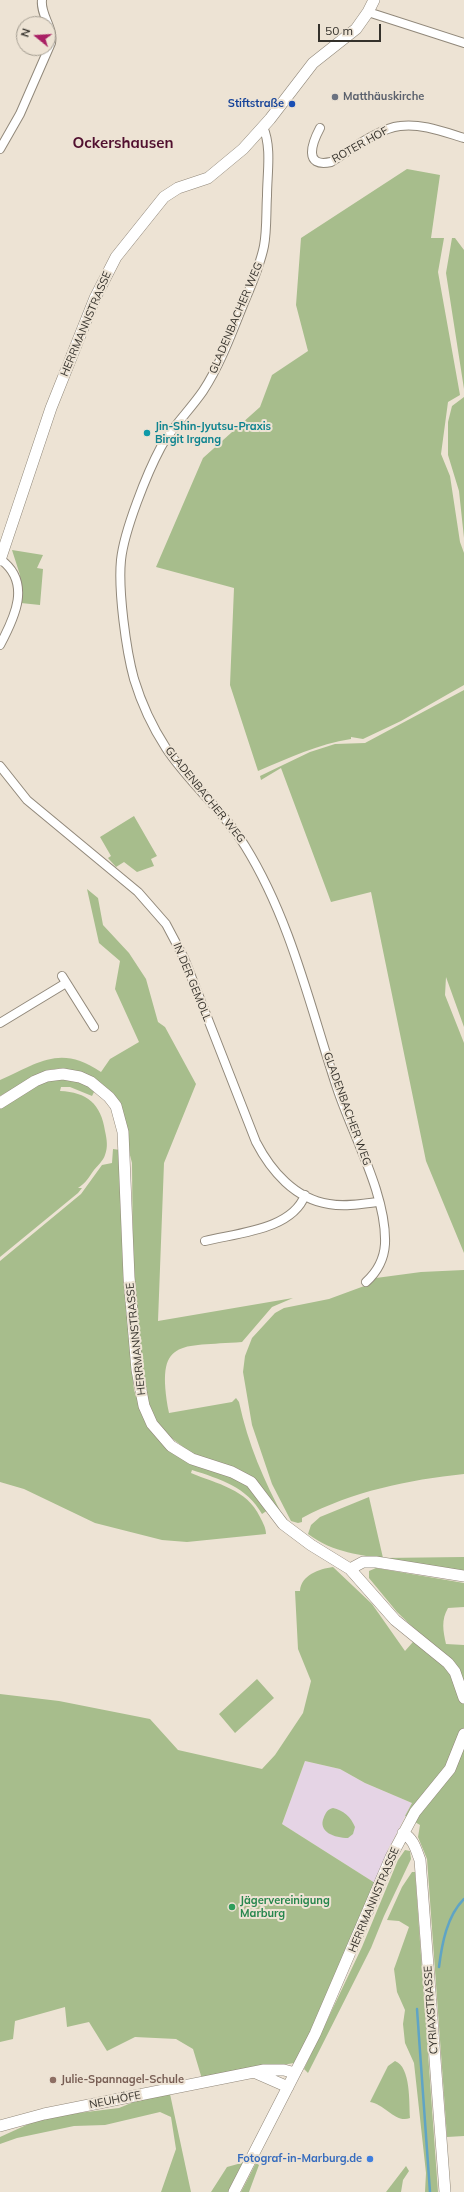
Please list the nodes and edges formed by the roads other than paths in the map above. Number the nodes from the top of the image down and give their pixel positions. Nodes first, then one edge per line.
1 (42, 0) edge
2 (374, 0) edge
3 (368, 12) junction
4 (464, 43) edge
5 (263, 127) junction
6 (320, 128) dead end
7 (464, 138) edge
8 (0, 149) edge
9 (0, 559) edge
10 (0, 645) edge
11 (0, 766) edge
12 (0, 1024) edge
13 (94, 1027) dead end
14 (0, 1103) edge
15 (305, 1195) junction
16 (378, 1202) junction
17 (205, 1241) dead end
18 (366, 1282) dead end
19 (350, 1569) junction
20 (464, 1576) edge
21 (464, 1698) edge
22 (464, 1734) edge
23 (403, 1833) junction
24 (255, 2073) junction
25 (295, 2073) junction
26 (288, 2087) junction
27 (0, 2126) edge
28 (234, 2192) edge
29 (445, 2192) edge

1 - 8 street
2 - 3 street
3 - 4 street
3 - 5 street
5 - 9 street, HERRMANNSTRASSE
5 - 16 street, GLADENBACHER WEG
6 - 7 street, ROTER HOF
9 - 10 street
11 - 15 street, IN DER GEMOLL
12 - 13 street
14 - 19 street, HERRMANNSTRASSE
15 - 16 street, IN DER GEMOLL
15 - 17 street
16 - 18 street, GLADENBACHER WEG
19 - 20 street
19 - 21 street, HERRMANNSTRASSE
22 - 23 street, HERRMANNSTRASSE
23 - 25 street, HERRMANNSTRASSE
23 - 29 street, CYRIAXSTRASSE
24 - 25 street, NEUHÖFE
24 - 26 street
24 - 27 street, NEUHÖFE
25 - 26 street, HERRMANNSTRASSE
26 - 28 street, HERRMANNSTRASSE

